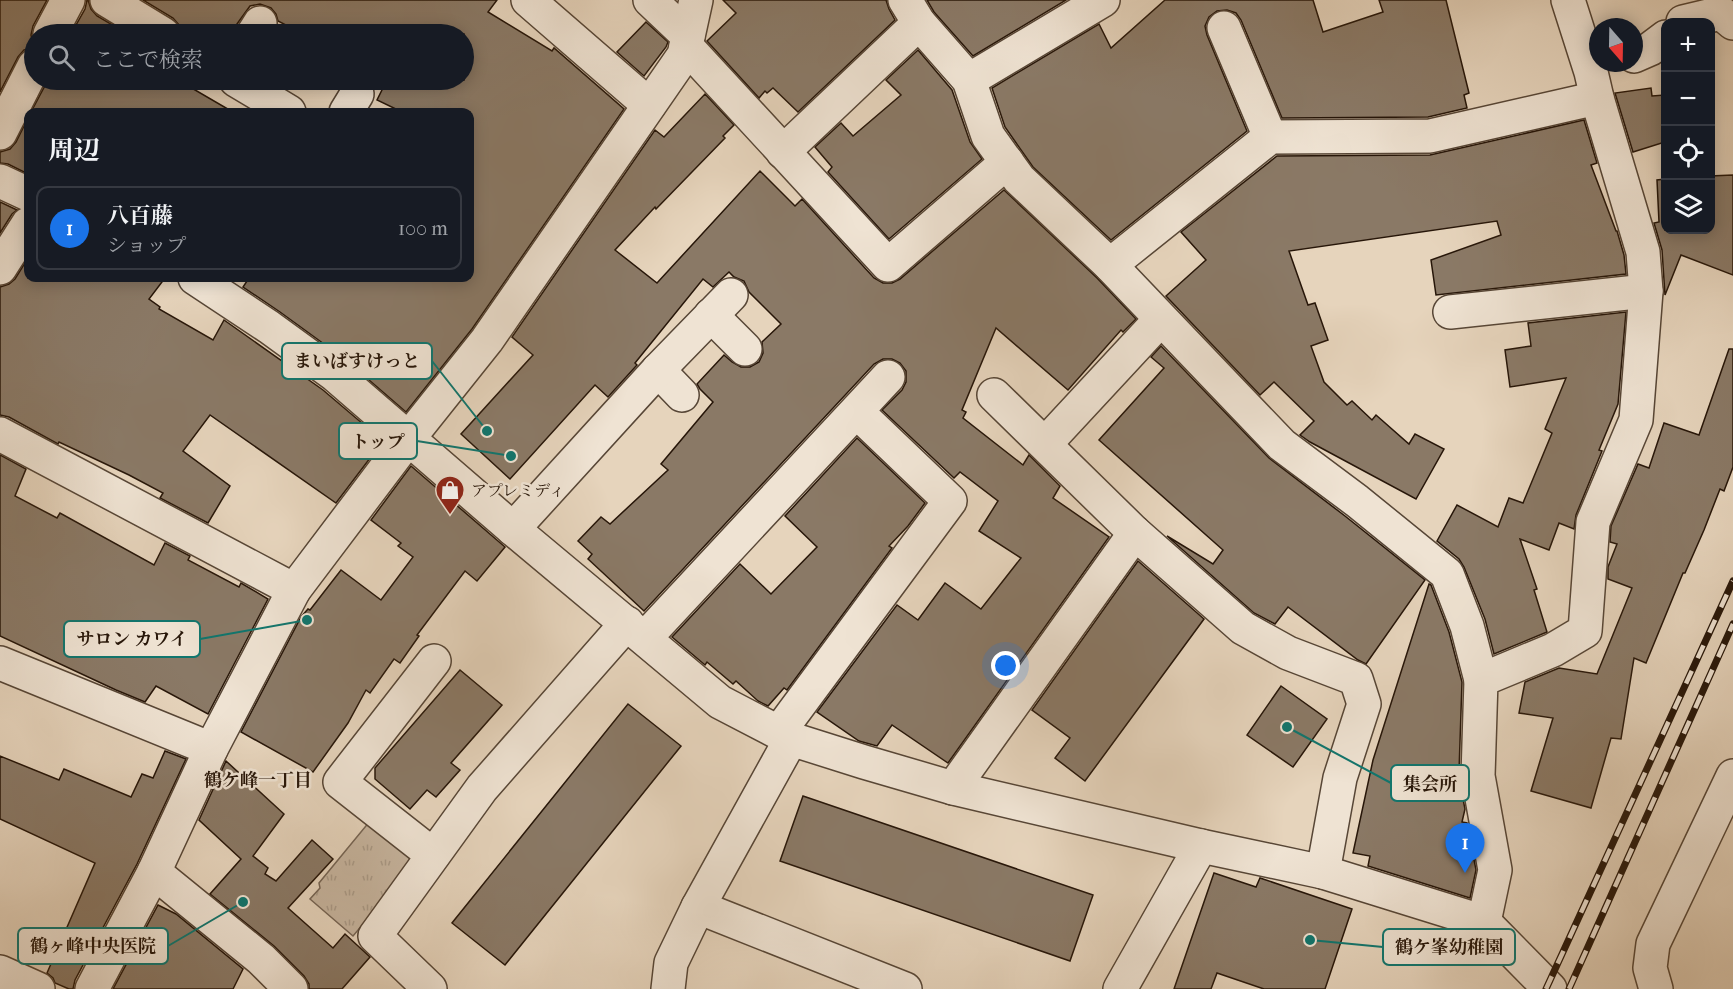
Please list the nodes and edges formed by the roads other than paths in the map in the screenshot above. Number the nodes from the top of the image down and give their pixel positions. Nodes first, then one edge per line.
1 (68, 0) edge
2 (107, 0) edge
3 (528, 0) edge
4 (650, 0) edge
5 (696, 0) edge
6 (1103, 0) edge
7 (1568, 0) edge
8 (912, 12) edge
9 (1699, 18) edge
10 (1733, 23) edge
11 (55, 24) edge
12 (147, 24) edge
13 (1224, 28) dead end
14 (1661, 40) edge
15 (687, 41) junction
16 (1643, 53) edge
17 (1601, 78) edge
18 (969, 80) junction
19 (24, 86) edge
20 (253, 90) edge
21 (649, 105) junction
22 (282, 108) edge
23 (0, 133) edge
24 (1270, 137) junction
25 (783, 152) junction
26 (1007, 162) junction
27 (0, 182) edge
28 (24, 192) edge
29 (24, 230) edge
30 (1110, 265) junction
31 (0, 268) edge
32 (213, 283) edge
33 (1646, 291) junction
34 (1450, 312) dead end
35 (1161, 319) junction
36 (745, 349) dead end
37 (658, 370) junction
38 (888, 378) dead end
39 (682, 394) dead end
40 (994, 395) dead end
41 (857, 412) junction
42 (0, 434) edge
43 (408, 439) junction
44 (1045, 444) junction
45 (513, 529) junction
46 (1136, 532) junction
47 (294, 590) junction
48 (636, 631) junction
49 (434, 661) dead end
50 (0, 663) edge
51 (1481, 680) junction
52 (785, 735) junction
53 (210, 749) junction
54 (1733, 776) edge
55 (953, 788) junction
56 (1201, 846) junction
57 (433, 855) junction
58 (154, 872) junction
59 (1323, 872) junction
60 (698, 907) junction
61 (1484, 922) junction
62 (0, 972) edge
63 (257, 974) edge
64 (1532, 981) edge
65 (289, 987) edge
66 (38, 989) edge
67 (92, 989) edge
68 (430, 989) edge
69 (668, 989) edge
70 (905, 989) edge
71 (1120, 989) edge
72 (1656, 989) edge

1 - 11 street
2 - 12 street
3 - 21 street
4 - 15 street
5 - 15 street
6 - 18 street
7 - 17 street
8 - 18 street
8 - 25 street
9 - 10 street
13 - 24 street
14 - 16 street
15 - 21 street
15 - 25 street
17 - 24 street
17 - 33 street
18 - 26 street
19 - 23 street
20 - 22 street
21 - 43 street
24 - 30 street
25 - 26 street
26 - 30 street
27 - 28 street
29 - 31 street
30 - 35 street
32 - 43 street
33 - 34 street
33 - 51 street
35 - 44 street
35 - 51 street
36 - 37 street
37 - 39 street
37 - 45 street
38 - 41 street
40 - 44 street
41 - 48 street
41 - 52 street
42 - 47 street
43 - 45 street
43 - 47 street
44 - 46 street
45 - 48 street
46 - 55 street
46 - 59 street
47 - 53 street
48 - 52 street
48 - 57 street
49 - 57 street
50 - 53 street
51 - 61 street
52 - 55 street
52 - 60 street
53 - 58 street
54 - 72 street
55 - 56 street
56 - 59 street
56 - 71 street
57 - 68 street
58 - 63 street
58 - 67 street
59 - 61 street
60 - 69 street
60 - 70 street
61 - 64 street
62 - 66 street
63 - 65 street

